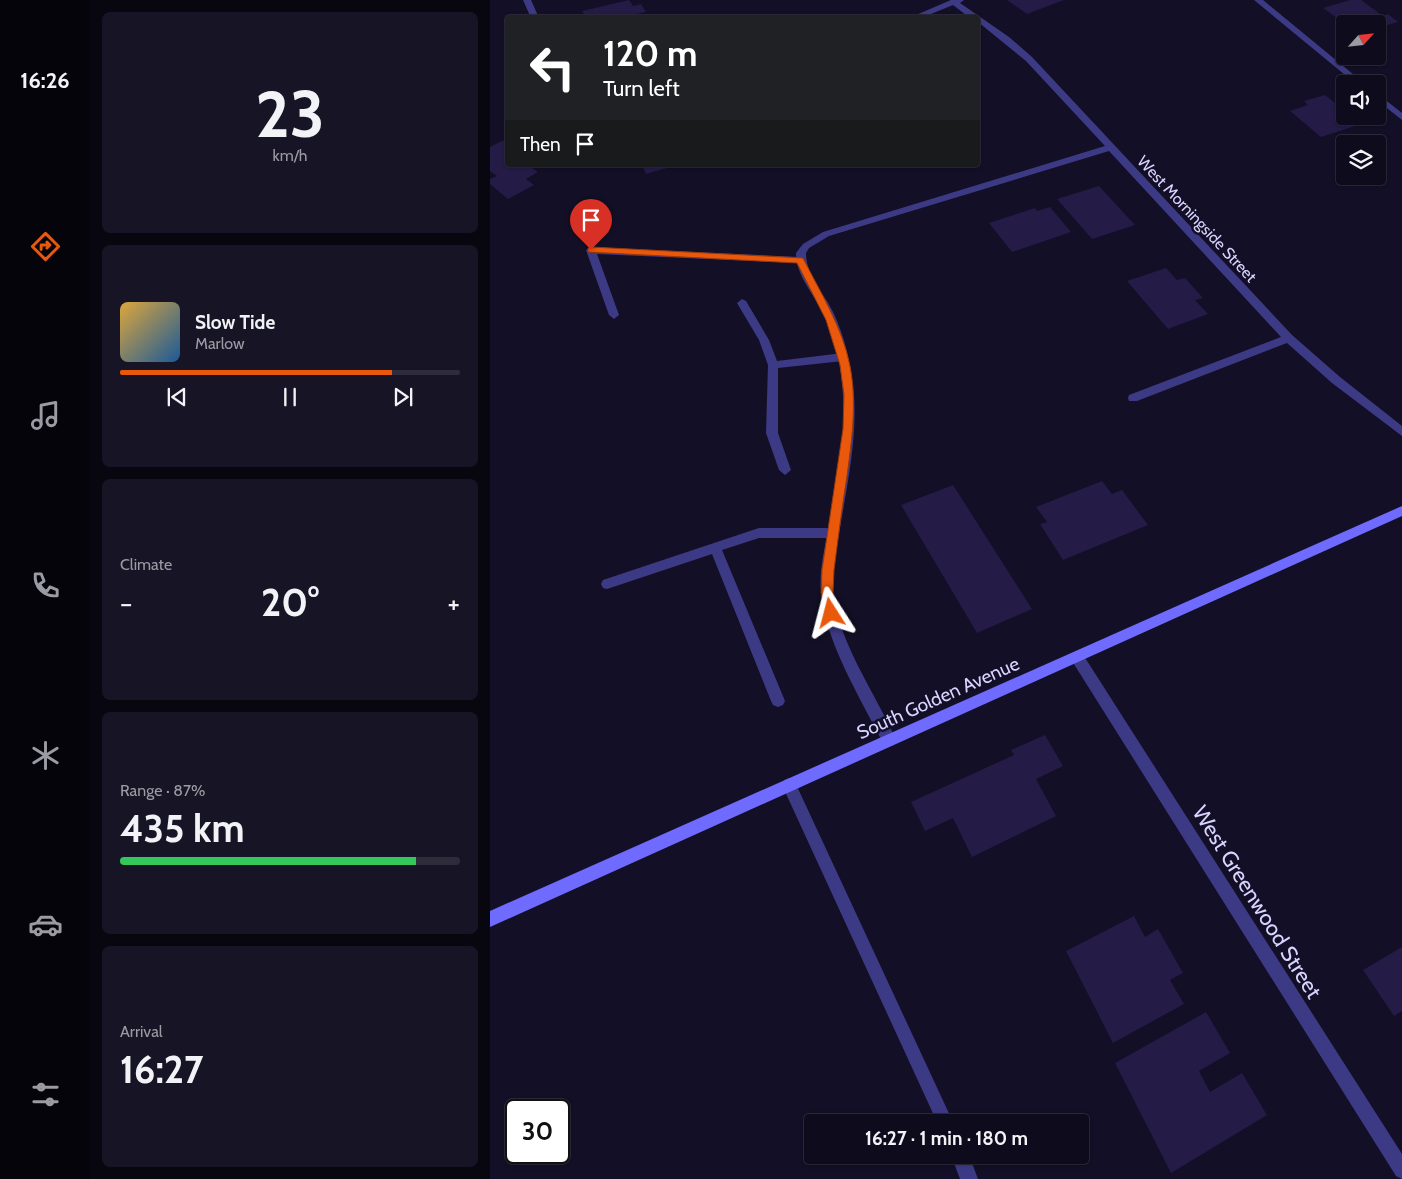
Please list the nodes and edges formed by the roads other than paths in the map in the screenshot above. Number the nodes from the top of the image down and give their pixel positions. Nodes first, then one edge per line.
1 (527, 0) edge
2 (1258, 0) edge
3 (957, 1) edge
4 (534, 15) edge
5 (921, 15) edge
6 (973, 15) edge
7 (980, 20) edge
8 (1350, 75) edge
9 (1386, 104) edge
10 (1402, 117) edge
11 (1109, 148) junction
12 (800, 260) junction
13 (742, 303) dead end
14 (614, 315) dead end
15 (1288, 338) junction
16 (843, 356) junction
17 (773, 365) junction
18 (1132, 398) dead end
19 (1402, 432) edge
20 (785, 470) dead end
21 (1402, 511) edge
22 (833, 533) junction
23 (715, 547) junction
24 (607, 584) dead end
25 (1077, 657) junction
26 (778, 701) dead end
27 (889, 740) junction
28 (789, 785) junction
29 (490, 919) edge
30 (941, 1114) edge
31 (963, 1164) edge
32 (1402, 1170) edge
33 (969, 1179) edge

1 - 4 street
2 - 8 street
3 - 5 street
3 - 6 street, West Morningside Street
7 - 11 street, West Morningside Street
9 - 10 street
11 - 12 street
11 - 15 street, West Morningside Street
12 - 14 street
12 - 16 street
13 - 17 street
15 - 18 street
15 - 19 street, West Morningside Street
16 - 17 street
16 - 22 street
17 - 20 street
21 - 25 street, South Golden Avenue
22 - 23 street
22 - 27 street
23 - 24 street
23 - 26 street
25 - 27 street, South Golden Avenue
25 - 32 street, West Greenwood Street
27 - 28 street, South Golden Avenue
28 - 29 street, South Golden Avenue
28 - 30 street
31 - 33 street

